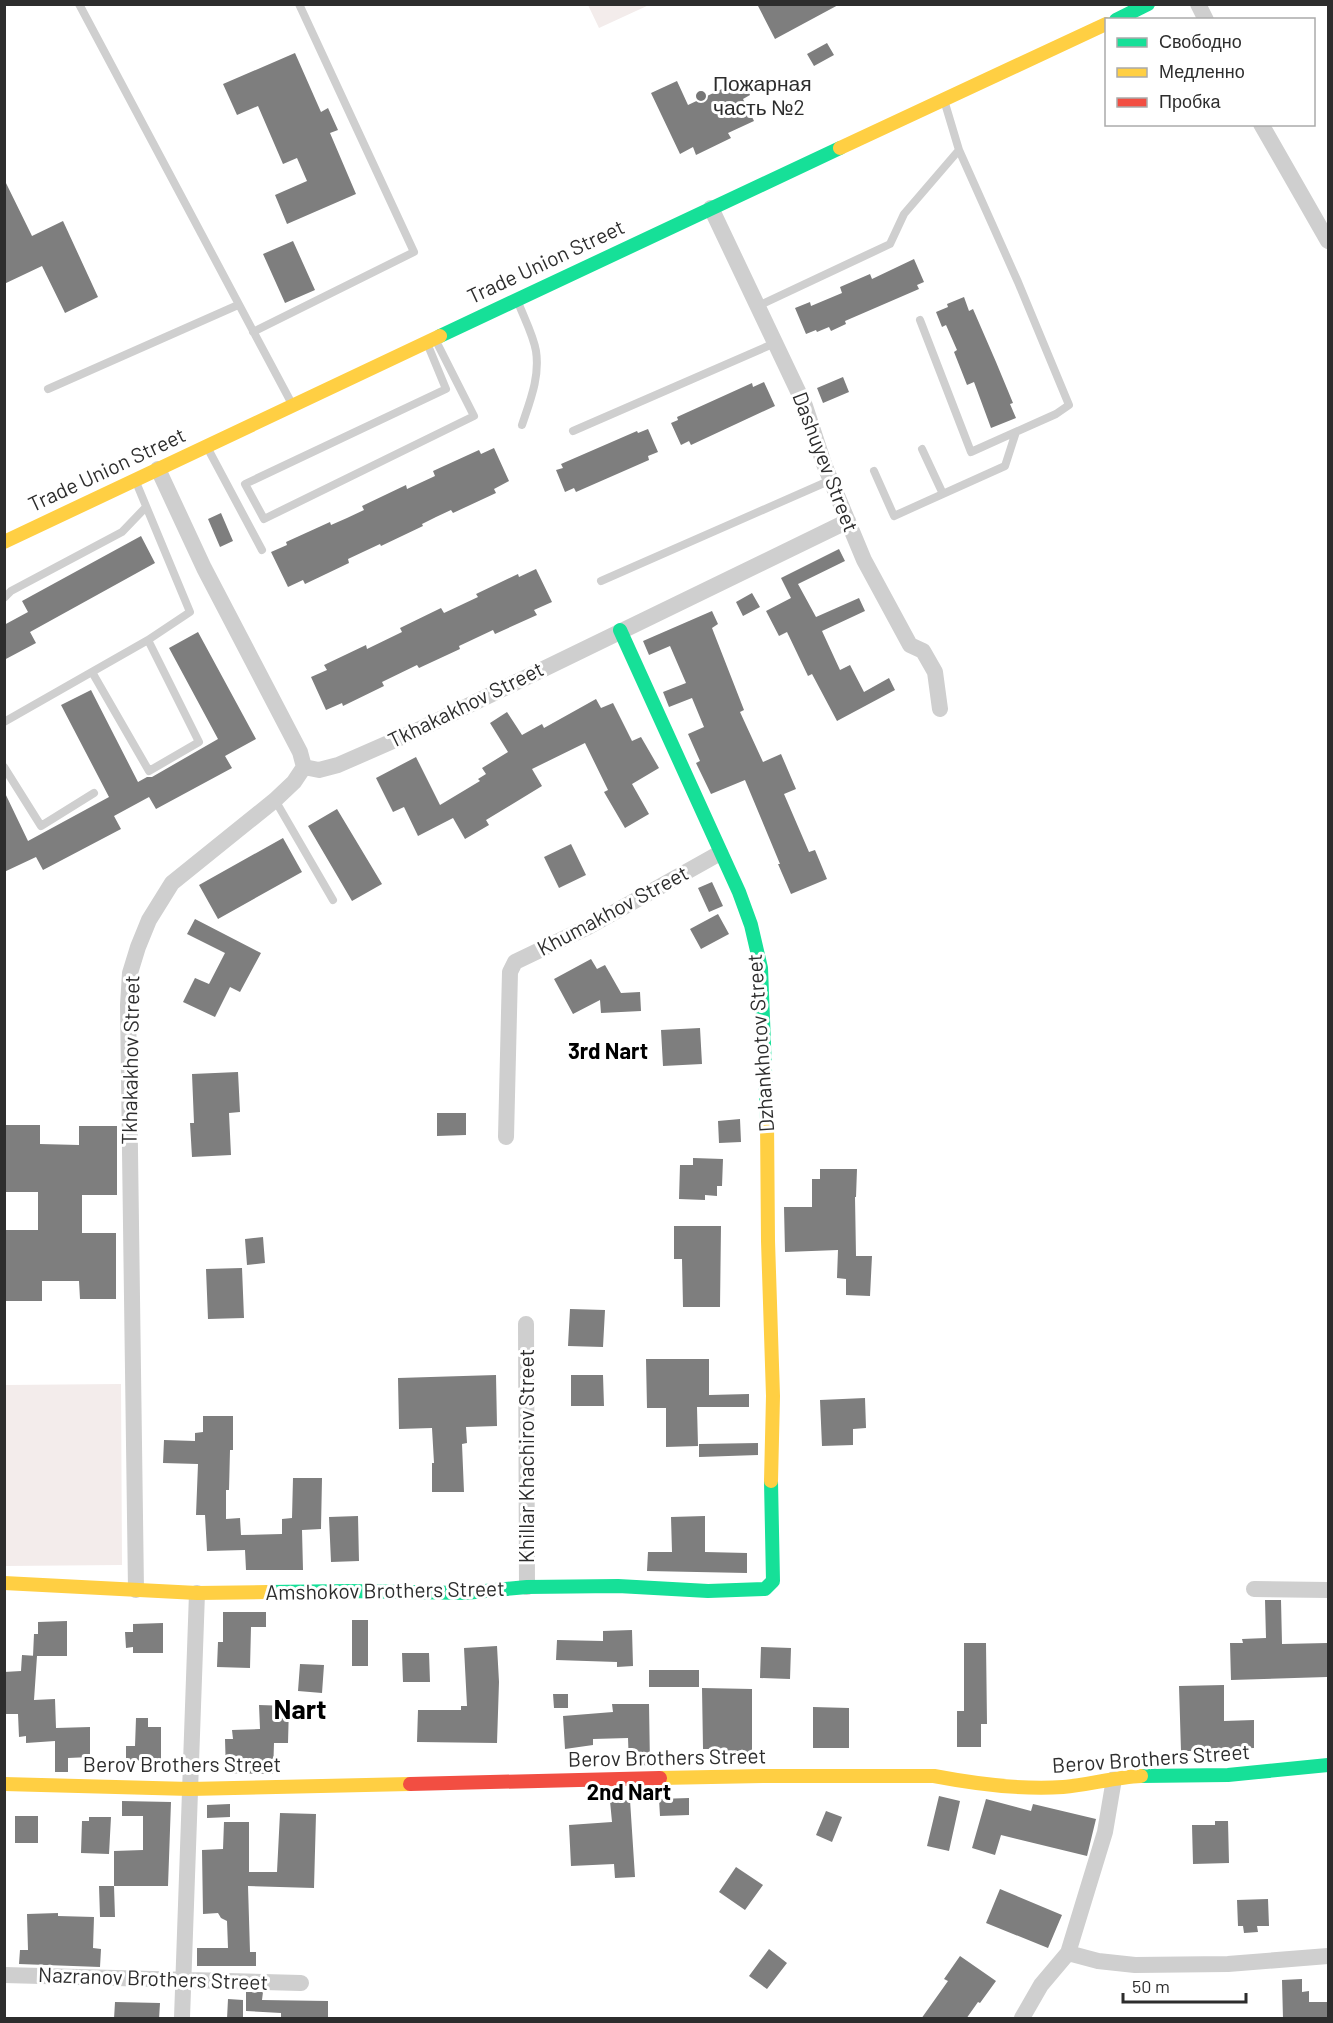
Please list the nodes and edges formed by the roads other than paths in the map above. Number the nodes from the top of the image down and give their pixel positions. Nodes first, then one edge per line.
1 (79, 4) edge
2 (299, 4) edge
3 (1148, 4) edge
4 (1198, 4) edge
5 (1120, 18) edge
6 (1205, 18) edge
7 (1105, 25) edge
8 (944, 100) junction
9 (1262, 126) edge
10 (959, 150) junction
11 (711, 208) junction
12 (1329, 242) edge
13 (517, 299) junction
14 (238, 305) junction
15 (758, 306) junction
16 (920, 320) dead end
17 (253, 332) junction
18 (431, 340) junction
19 (775, 343) junction
20 (48, 389) dead end
21 (293, 405) junction
22 (522, 425) dead end
23 (573, 431) dead end
24 (1016, 432) junction
25 (206, 446) junction
26 (922, 449) dead end
27 (158, 469) junction
28 (874, 471) dead end
29 (135, 480) junction
30 (831, 480) junction
31 (943, 494) junction
32 (146, 507) junction
33 (848, 521) junction
34 (4, 542) edge
35 (262, 550) dead end
36 (601, 581) dead end
37 (4, 598) edge
38 (620, 630) junction
39 (148, 639) junction
40 (92, 672) junction
41 (940, 709) dead end
42 (4, 722) edge
43 (4, 767) edge
44 (304, 767) junction
45 (94, 794) dead end
46 (275, 800) junction
47 (720, 853) junction
48 (333, 900) dead end
49 (506, 1137) dead end
50 (526, 1324) dead end
51 (4, 1583) edge
52 (527, 1587) junction
53 (765, 1588) joint
54 (1254, 1589) dead end
55 (136, 1590) junction
56 (1329, 1590) edge
57 (197, 1593) junction
58 (1329, 1765) edge
59 (1114, 1779) junction
60 (4, 1784) edge
61 (190, 1789) junction
62 (1068, 1953) junction
63 (1329, 1956) edge
64 (4, 1975) edge
65 (184, 1981) junction
66 (301, 1983) dead end
67 (182, 2019) edge
68 (1022, 2019) edge

1 - 14 lane
2 - 17 lane
3 - 5 street
4 - 6 street
7 - 8 street, Trade Union Street
8 - 10 lane
8 - 11 street, Trade Union Street
9 - 12 street
10 - 15 lane
10 - 24 lane
11 - 13 street, Trade Union Street
11 - 15 street, Dashuyev Street
13 - 18 street, Trade Union Street
13 - 22 lane
14 - 17 lane
14 - 20 lane
15 - 19 street, Dashuyev Street
16 - 24 lane
17 - 21 lane
18 - 18 lane
18 - 21 street, Trade Union Street
19 - 23 lane
19 - 30 street, Dashuyev Street
21 - 25 street, Trade Union Street
24 - 31 lane
25 - 27 street, Trade Union Street
25 - 35 lane
26 - 31 lane
27 - 29 street, Trade Union Street
27 - 44 street
28 - 31 lane
29 - 32 lane
29 - 34 street, Trade Union Street
30 - 33 street, Dashuyev Street
30 - 36 lane
32 - 37 lane
32 - 39 lane
33 - 38 street
33 - 41 street, Dashuyev Street
38 - 44 street, Tkhakakhov Street
38 - 47 street, Dzhankhotov Street
39 - 40 lane
39 - 40 lane
40 - 42 lane
43 - 45 lane
44 - 46 street, Tkhakakhov Street
46 - 48 lane
46 - 55 street, Tkhakakhov Street
47 - 49 street, Khumakhov Street
47 - 53 street, Dzhankhotov Street
50 - 52 street, Khillar Khachirov Street
51 - 55 street, Amshokov Brothers Street
52 - 53 street, Amshokov Brothers Street
52 - 57 street, Amshokov Brothers Street
54 - 56 street
55 - 57 street, Amshokov Brothers Street
57 - 61 street
58 - 59 street, Berov Brothers Street
59 - 61 street, Berov Brothers Street
59 - 62 street
60 - 61 street, Berov Brothers Street
61 - 65 street
62 - 63 street
62 - 68 street
64 - 65 street, Nazranov Brothers Street
65 - 66 street, Nazranov Brothers Street
65 - 67 street

